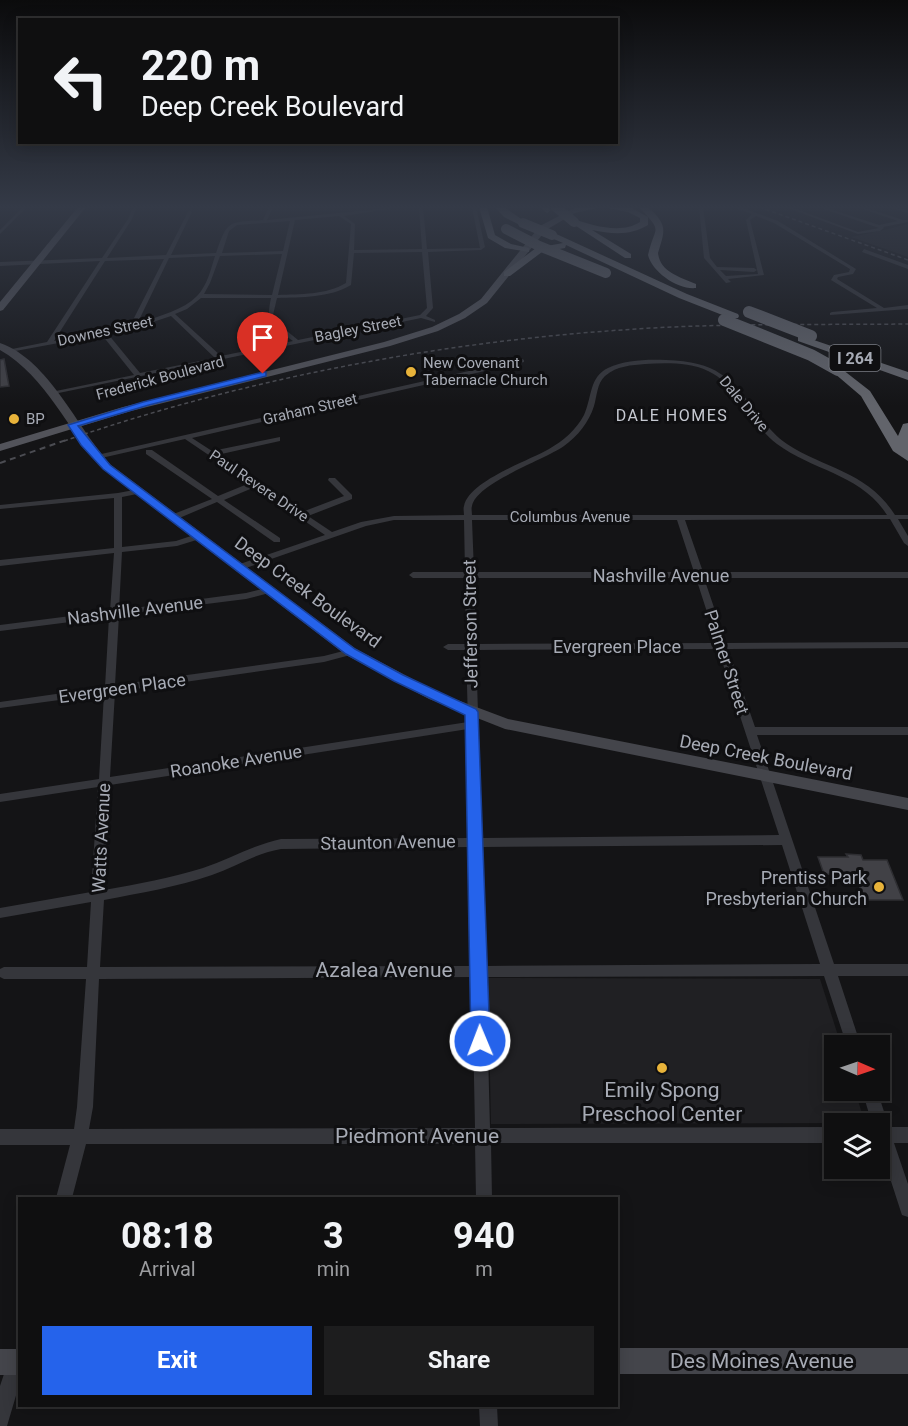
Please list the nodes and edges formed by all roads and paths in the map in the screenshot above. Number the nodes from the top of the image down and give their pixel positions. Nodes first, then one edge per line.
1 (28, 274) edge
2 (95, 274) edge
3 (159, 274) edge
4 (209, 274) edge
5 (280, 274) edge
6 (350, 274) edge
7 (426, 274) edge
8 (493, 274) dead end
9 (507, 274) edge
10 (608, 274) edge
11 (636, 274) edge
12 (646, 274) edge
13 (658, 274) edge
14 (668, 274) edge
15 (720, 274) edge
16 (758, 274) edge
17 (849, 274) edge
18 (275, 295) junction
19 (200, 296) junction
20 (908, 307) edge
21 (0, 308) edge
22 (882, 309) junction
23 (172, 314) junction
24 (832, 314) dead end
25 (736, 316) junction
26 (420, 317) junction
27 (433, 321) junction
28 (139, 325) junction
29 (445, 325) junction
30 (103, 332) junction
31 (806, 337) junction
32 (296, 341) junction
33 (50, 342) junction
34 (0, 346) edge
35 (10, 350) junction
36 (219, 358) junction
37 (522, 361) dead end
38 (908, 368) edge
39 (138, 375) junction
40 (908, 376) edge
41 (51, 394) junction
42 (70, 422) junction
43 (908, 427) edge
44 (186, 437) junction
45 (276, 439) dead end
46 (0, 440) edge
47 (908, 446) edge
48 (0, 448) edge
49 (149, 452) dead end
50 (210, 454) junction
51 (908, 457) edge
52 (97, 458) junction
53 (332, 480) dead end
54 (255, 484) junction
55 (138, 491) junction
56 (118, 495) junction
57 (218, 499) junction
58 (0, 507) edge
59 (302, 515) junction
60 (174, 517) junction
61 (468, 517) junction
62 (680, 517) junction
63 (891, 517) junction
64 (908, 517) edge
65 (332, 535) junction
66 (200, 536) junction
67 (277, 540) dead end
68 (908, 543) edge
69 (118, 550) junction
70 (0, 563) edge
71 (240, 567) junction
72 (468, 574) junction
73 (413, 575) dead end
74 (698, 575) junction
75 (908, 575) edge
76 (270, 590) junction
77 (114, 613) junction
78 (0, 628) edge
79 (722, 645) junction
80 (908, 645) edge
81 (470, 646) junction
82 (448, 647) dead end
83 (351, 652) junction
84 (110, 690) junction
85 (0, 705) edge
86 (471, 719) junction
87 (750, 731) junction
88 (908, 731) edge
89 (765, 777) junction
90 (104, 781) junction
91 (0, 798) edge
92 (908, 804) edge
93 (786, 840) junction
94 (475, 841) junction
95 (98, 896) junction
96 (0, 913) edge
97 (479, 970) junction
98 (828, 970) junction
99 (908, 970) edge
100 (93, 971) junction
101 (4, 973) dead end
102 (850, 1035) edge
103 (890, 1135) edge
104 (908, 1135) edge
105 (482, 1136) junction
106 (824, 1136) edge
107 (0, 1137) edge
108 (80, 1137) junction
109 (890, 1160) edge
110 (64, 1197) edge
111 (484, 1197) edge
112 (908, 1209) edge
113 (14, 1359) edge
114 (618, 1361) edge
115 (908, 1361) edge
116 (488, 1407) edge
117 (0, 1419) edge
118 (489, 1426) edge

1 - 21 main road
2 - 33 street
3 - 28 street
4 - 19 street
5 - 18 street
6 - 18 street
7 - 26 street
8 - 27 main road, Frederick Boulevard
9 - 29 main road, Frederick Boulevard
10 - 25 highway, bridge
11 - 25 highway
12 - 25 highway
13 - 25 highway
14 - 25 highway
15 - 16 street
17 - 22 street
18 - 19 street
18 - 32 street
19 - 23 street, Downes Street
20 - 22 street
22 - 24 street
23 - 28 street, Downes Street
23 - 36 street
25 - 31 highway
25 - 51 highway, bridge
26 - 27 street, Bagley Street
26 - 32 street, Bagley Street
27 - 29 street, Bagley Street
27 - 42 main road, Frederick Boulevard
28 - 30 street, Downes Street
29 - 42 main road, Frederick Boulevard
30 - 33 street, Downes Street
30 - 39 street
31 - 38 highway, I 264
31 - 40 highway, I 264
32 - 36 street, Bagley Street
33 - 35 street, Downes Street
34 - 35 street, Deep Creek Boulevard
35 - 41 street, Deep Creek Boulevard
36 - 39 street, Bagley Street
37 - 44 street, Graham Street
39 - 41 street, Bagley Street
41 - 42 street, Deep Creek Boulevard
42 - 46 main road, Frederick Boulevard
42 - 48 main road, Frederick Boulevard
42 - 52 street, Deep Creek Boulevard
43 - 47 highway
44 - 50 street, Paul Revere Drive
44 - 52 street, Graham Street
45 - 50 street
49 - 57 street
50 - 54 street, Paul Revere Drive
52 - 55 street, Deep Creek Boulevard
53 - 59 street
54 - 57 street
54 - 59 street, Paul Revere Drive
55 - 56 street
55 - 60 street, Deep Creek Boulevard
56 - 58 street
56 - 69 street, Watts Avenue
57 - 60 street
57 - 67 street
59 - 65 street, Paul Revere Drive
60 - 66 street, Deep Creek Boulevard
61 - 62 street, Columbus Avenue
61 - 63 street, Dale Drive
61 - 65 street, Columbus Avenue
61 - 72 street, Jefferson Street
62 - 63 street, Columbus Avenue
62 - 74 street, Palmer Street
63 - 64 street, Columbus Avenue
63 - 68 street, Dale Drive
65 - 71 street, Columbus Avenue
66 - 69 street
66 - 71 street, Deep Creek Boulevard
69 - 70 street
69 - 77 street, Watts Avenue
71 - 76 street, Deep Creek Boulevard
72 - 73 street, Nashville Avenue
72 - 74 street, Nashville Avenue
72 - 81 street, Jefferson Street
74 - 75 street, Nashville Avenue
74 - 79 street, Palmer Street
76 - 77 street, Nashville Avenue
76 - 83 street, Deep Creek Boulevard
77 - 78 street, Nashville Avenue
77 - 84 street, Watts Avenue
79 - 80 street, Evergreen Place
79 - 81 street, Evergreen Place
79 - 87 street, Palmer Street
81 - 82 street, Evergreen Place
81 - 86 street, Jefferson Street
83 - 84 street, Evergreen Place
83 - 86 street, Deep Creek Boulevard
84 - 85 street, Evergreen Place
84 - 90 street, Watts Avenue
86 - 89 street, Deep Creek Boulevard
86 - 90 street, Roanoke Avenue
86 - 94 street, Jefferson Street
87 - 88 street
87 - 89 street, Palmer Street
89 - 92 street, Deep Creek Boulevard
89 - 93 street, Palmer Street
90 - 91 street, Roanoke Avenue
90 - 95 street, Watts Avenue
93 - 94 street, Staunton Avenue
93 - 98 street, Palmer Street
94 - 95 street, Staunton Avenue
94 - 97 street, Jefferson Street
95 - 96 street, Staunton Avenue
95 - 100 street, Watts Avenue
97 - 98 street, Azalea Avenue
97 - 100 street, Azalea Avenue
97 - 105 street, Jefferson Street
98 - 99 street, Azalea Avenue
98 - 102 street, Palmer Street
100 - 101 street, Azalea Avenue
100 - 108 street, Watts Avenue
103 - 104 street
105 - 106 street, Piedmont Avenue
105 - 108 street, Piedmont Avenue
105 - 111 street, Jefferson Street
107 - 108 street, Piedmont Avenue
108 - 110 street, Watts Avenue
109 - 112 street
113 - 117 street
114 - 115 street, Des Moines Avenue
116 - 118 street

